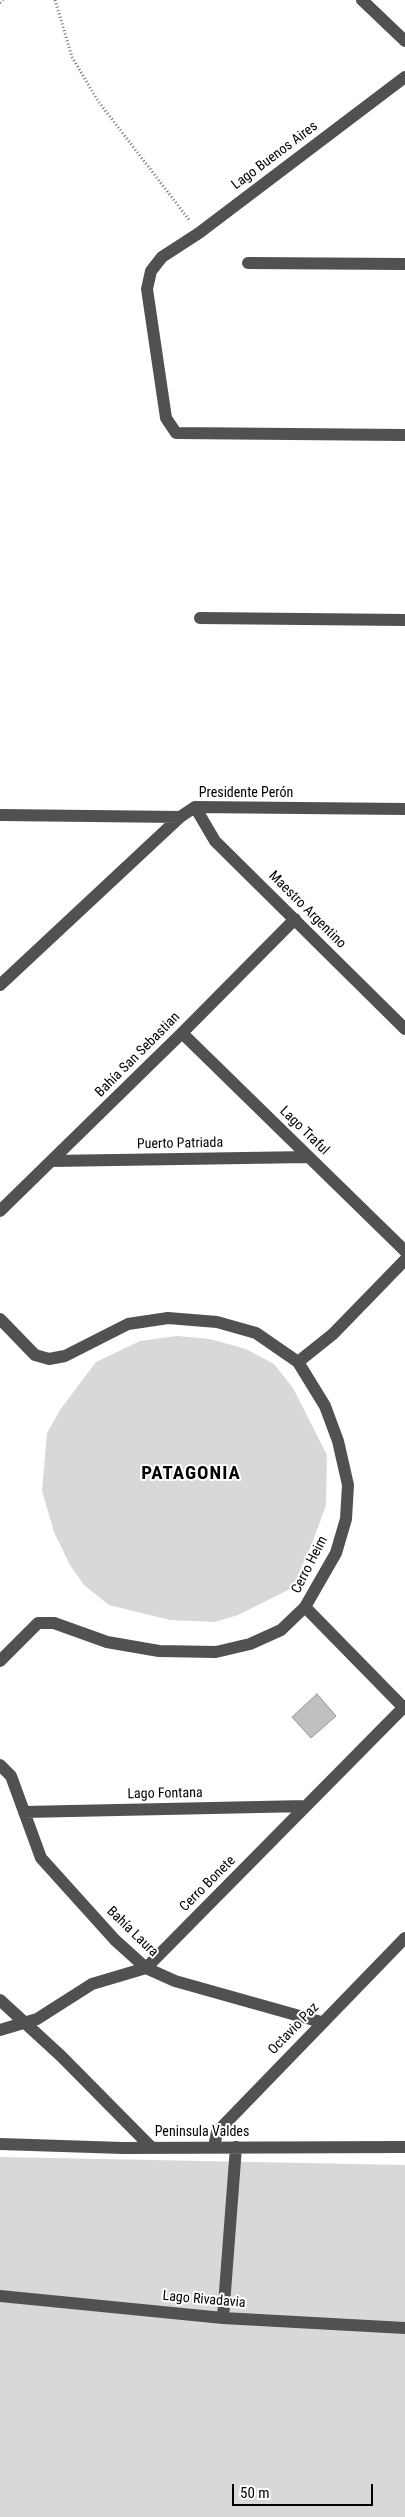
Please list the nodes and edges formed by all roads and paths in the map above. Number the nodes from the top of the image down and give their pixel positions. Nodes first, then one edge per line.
1 (4, 0) edge
2 (55, 0) edge
3 (362, 0) edge
4 (0, 3) edge
5 (405, 41) edge
6 (405, 77) edge
7 (199, 233) junction
8 (248, 263) dead end
9 (405, 264) edge
10 (405, 435) edge
11 (200, 618) dead end
12 (405, 620) edge
13 (195, 807) junction
14 (405, 809) edge
15 (0, 815) edge
16 (180, 817) junction
17 (294, 919) junction
18 (0, 984) edge
19 (405, 1029) edge
20 (182, 1033) junction
21 (309, 1157) junction
22 (51, 1162) junction
23 (0, 1211) edge
24 (405, 1251) edge
25 (405, 1260) edge
26 (0, 1319) edge
27 (298, 1362) junction
28 (305, 1607) junction
29 (0, 1661) edge
30 (404, 1708) edge
31 (0, 1764) edge
32 (306, 1806) junction
33 (24, 1812) junction
34 (405, 1938) edge
35 (146, 1968) junction
36 (0, 2000) edge
37 (321, 2022) junction
38 (24, 2023) junction
39 (0, 2030) edge
40 (0, 2144) edge
41 (151, 2147) junction
42 (214, 2147) junction
43 (236, 2147) junction
44 (405, 2147) edge
45 (0, 2296) edge
46 (223, 2318) junction
47 (405, 2328) edge

1 - 4 path
2 - 7 path
3 - 5 street
6 - 7 street, Lago Buenos Aires
7 - 10 street, Lago Buenos Aires
8 - 9 street
11 - 12 street
13 - 14 street, Presidente Perón
13 - 16 street, Presidente Perón
13 - 17 street, Maestro Argentino
15 - 16 street
16 - 18 street, Presidente Perón
17 - 19 street, Maestro Argentino
17 - 20 street, Bahía San Sebastian
20 - 21 street, Lago Traful
20 - 22 street, Bahía San Sebastian
21 - 22 street, Puerto Patriada
21 - 24 street, Lago Traful
22 - 23 street, Bahía San Sebastian
25 - 27 street
26 - 27 street, Cerro Heim
27 - 28 street, Cerro Heim
28 - 29 street, Cerro Heim
28 - 30 street
30 - 32 street, Cerro Bonete
31 - 33 street, Bahía Laura
32 - 33 street, Lago Fontana
32 - 35 street, Cerro Bonete
33 - 35 street, Bahía Laura
34 - 37 street, Octavio Paz
35 - 37 street, Bahía Laura
35 - 38 street, Cerro Bonete
36 - 38 street
37 - 42 street, Octavio Paz
38 - 39 street, Cerro Bonete
38 - 41 street
40 - 41 street, Peninsula Valdes
41 - 42 street, Peninsula Valdes
42 - 43 street, Peninsula Valdes
43 - 44 street, Peninsula Valdes
43 - 46 street
45 - 46 street, Lago Rivadavia
46 - 47 street, Lago Rivadavia

